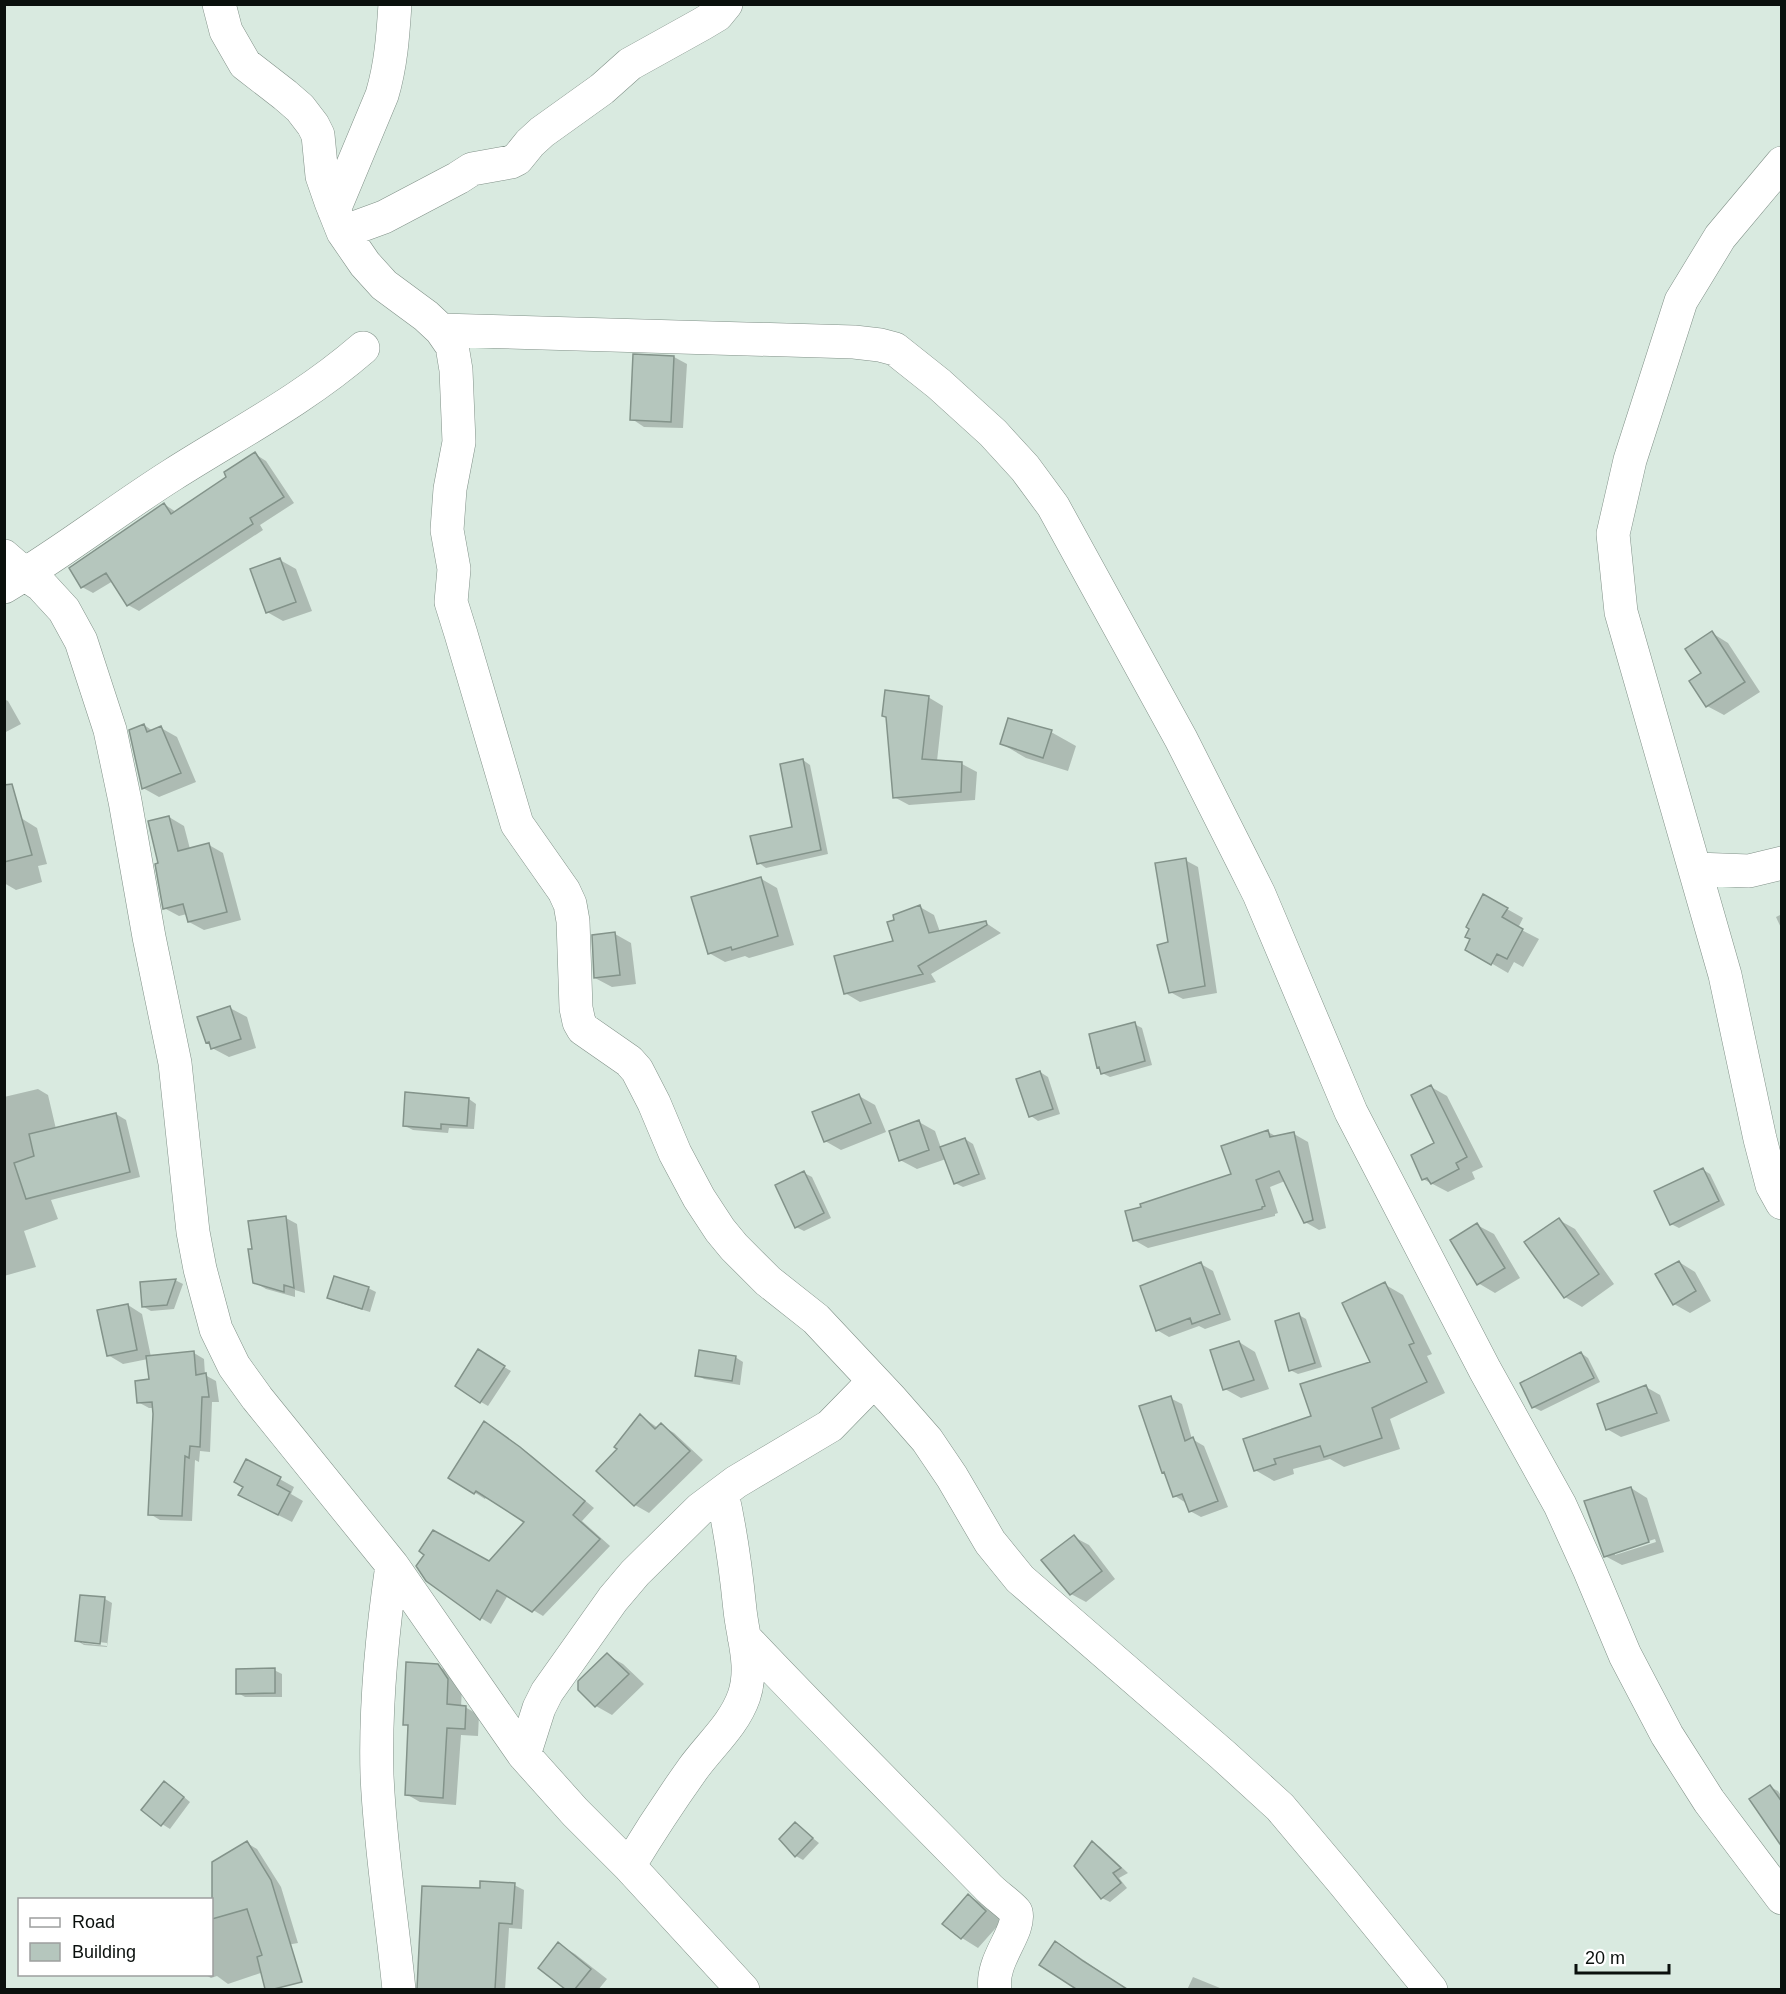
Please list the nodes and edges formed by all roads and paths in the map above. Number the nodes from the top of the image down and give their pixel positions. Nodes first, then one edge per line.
1 (219, 4) edge
2 (395, 4) edge
3 (724, 5) edge
4 (1782, 163) edge
5 (338, 221) junction
6 (441, 330) junction
7 (363, 348) dead end
8 (12, 573) edge
9 (1782, 863) edge
10 (1696, 869) junction
11 (1782, 1203) edge
12 (874, 1381) junction
13 (722, 1493) junction
14 (392, 1565) junction
15 (744, 1637) junction
16 (524, 1755) junction
17 (629, 1866) junction
18 (1782, 1898) edge
19 (399, 1989) edge
20 (744, 1989) edge
21 (995, 1989) edge
22 (1431, 1989) edge

1 - 5 street
2 - 5 street
3 - 5 street
4 - 10 street
5 - 6 street
6 - 12 street
6 - 18 street
7 - 8 street
8 - 14 street
9 - 10 street
10 - 11 street
12 - 13 street
12 - 22 street
13 - 15 street
13 - 16 street
14 - 16 street
14 - 19 street
15 - 17 street
15 - 21 street
16 - 17 street
17 - 20 street

